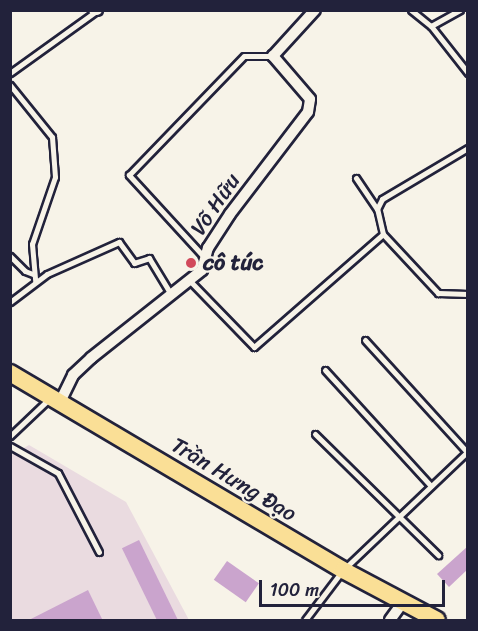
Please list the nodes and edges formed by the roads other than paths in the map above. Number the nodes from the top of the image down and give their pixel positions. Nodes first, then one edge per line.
1 (315, 10) edge
2 (411, 10) edge
3 (460, 10) edge
4 (95, 11) edge
5 (431, 26) junction
6 (273, 56) junction
7 (468, 72) edge
8 (10, 73) edge
9 (10, 85) edge
10 (468, 148) edge
11 (356, 178) dead end
12 (376, 209) junction
13 (383, 234) junction
14 (10, 256) edge
15 (205, 258) junction
16 (33, 273) junction
17 (190, 281) junction
18 (35, 282) junction
19 (468, 294) edge
20 (172, 296) junction
21 (10, 302) edge
22 (365, 340) dead end
23 (325, 370) dead end
24 (10, 373) edge
25 (56, 400) junction
26 (315, 434) dead end
27 (10, 436) edge
28 (10, 446) edge
29 (467, 452) edge
30 (431, 486) junction
31 (401, 514) junction
32 (99, 552) dead end
33 (438, 555) dead end
34 (343, 570) junction
35 (403, 602) junction
36 (305, 621) edge
37 (390, 621) edge
38 (437, 621) edge

1 - 6 street
2 - 5 lane
3 - 5 lane
4 - 8 lane
5 - 7 lane
6 - 15 street, Võ Hữu
6 - 15 lane
9 - 16 lane
10 - 12 lane
11 - 12 lane
12 - 13 lane
13 - 17 lane
13 - 19 lane
14 - 16 lane
15 - 17 street, Võ Hữu
16 - 18 lane
17 - 20 street, Võ Hữu
18 - 20 lane
18 - 21 lane
20 - 25 street, Võ Hữu
22 - 29 lane
23 - 30 lane
24 - 25 main road, Trần Hưng Đạo
25 - 27 lane
25 - 34 main road, Trần Hưng Đạo
26 - 31 lane
28 - 32 lane
29 - 30 lane
30 - 31 lane
31 - 33 lane
31 - 34 lane
34 - 35 main road, Trần Hưng Đạo
34 - 36 lane
35 - 37 street
35 - 38 main road, Trần Hưng Đạo

